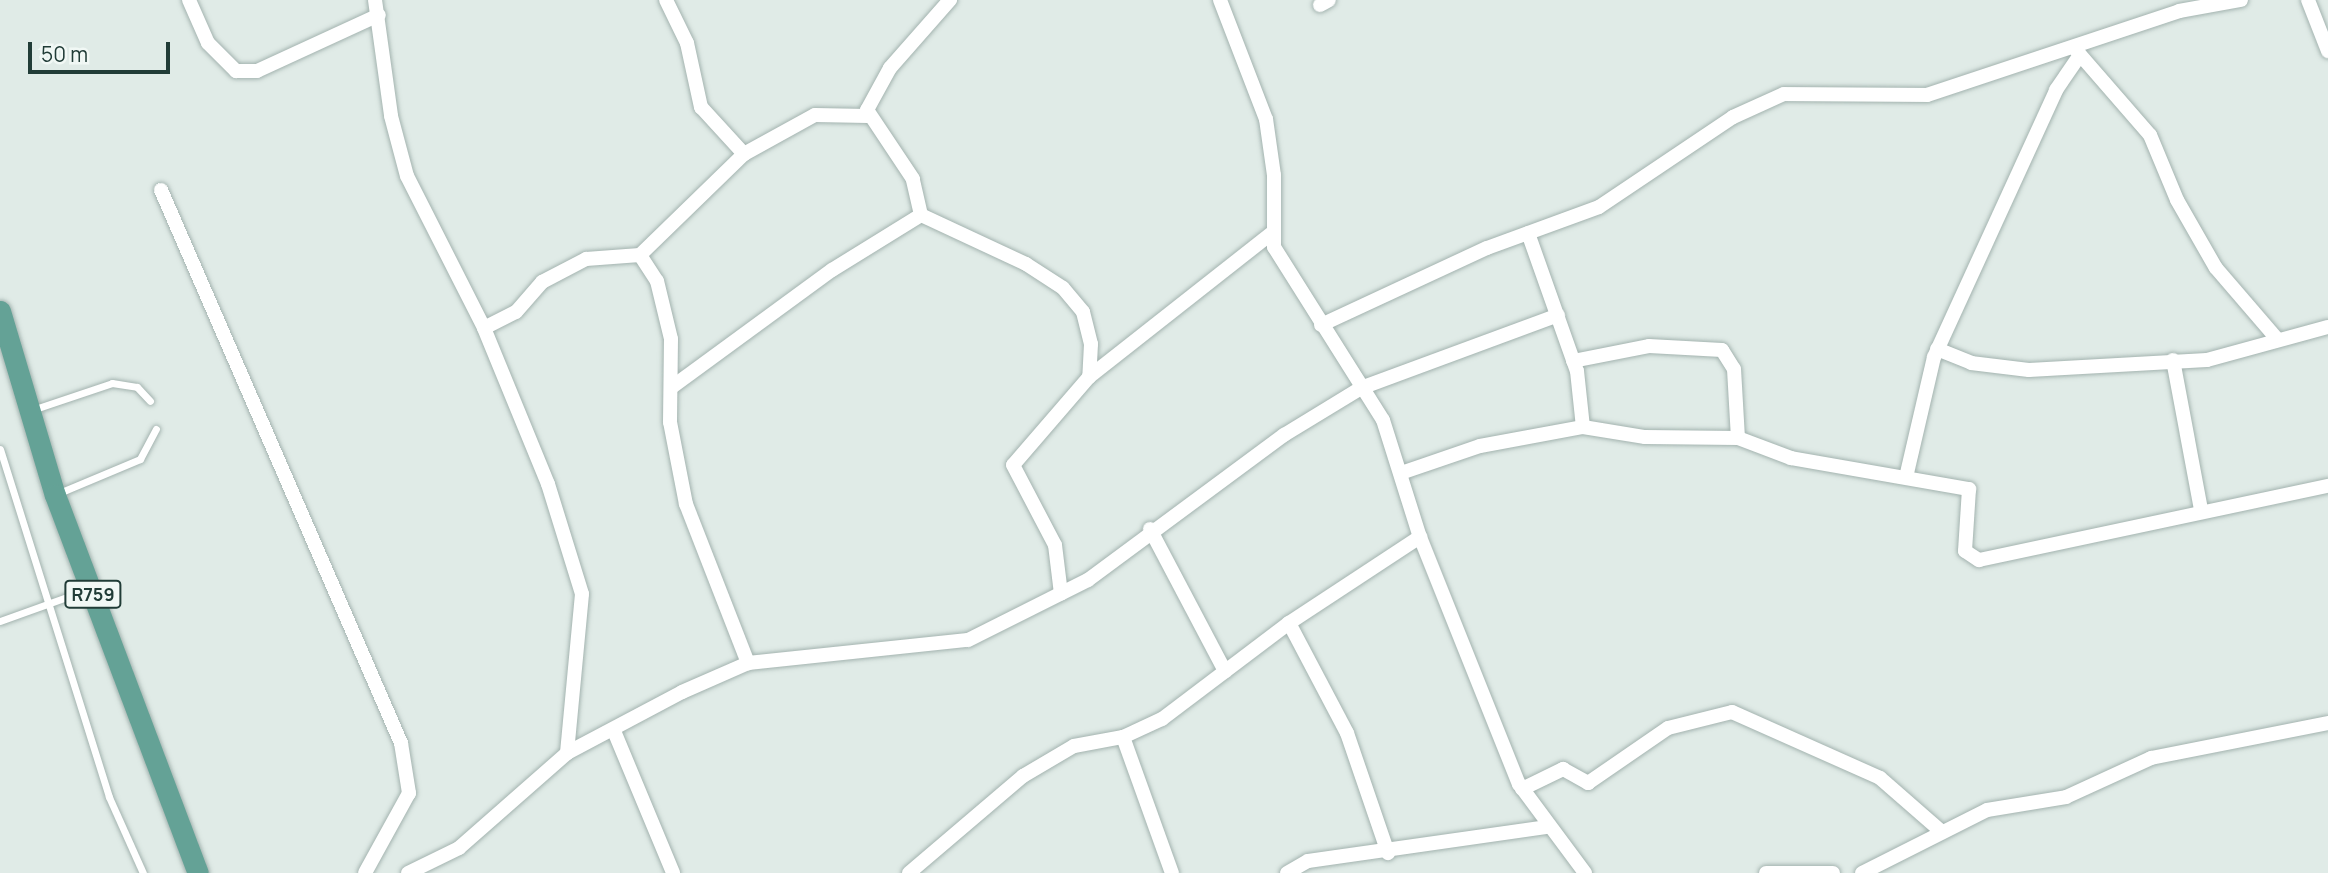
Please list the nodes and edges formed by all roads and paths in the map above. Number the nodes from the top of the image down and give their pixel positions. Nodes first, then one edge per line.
1 (189, 0) edge
2 (375, 0) edge
3 (666, 0) edge
4 (950, 0) edge
5 (1220, 0) edge
6 (2241, 0) edge
7 (2308, 0) edge
8 (379, 15) junction
9 (2328, 51) edge
10 (2078, 53) junction
11 (867, 116) junction
12 (744, 154) junction
13 (161, 190) dead end
14 (921, 215) junction
15 (1272, 233) junction
16 (1528, 233) junction
17 (640, 255) junction
18 (0, 311) edge
19 (1558, 315) junction
20 (1321, 325) junction
21 (2328, 327) edge
22 (484, 328) junction
23 (2277, 339) junction
24 (1937, 349) junction
25 (2173, 360) junction
26 (1573, 361) junction
27 (1089, 377) junction
28 (672, 387) junction
29 (1361, 388) junction
30 (150, 401) dead end
31 (30, 411) junction
32 (1583, 427) junction
33 (156, 429) dead end
34 (1738, 438) junction
35 (0, 449) edge
36 (1401, 473) junction
37 (1907, 473) junction
38 (2328, 486) edge
39 (55, 495) junction
40 (2201, 510) junction
41 (1150, 529) junction
42 (1420, 537) junction
43 (90, 589) junction
44 (1061, 594) junction
45 (46, 604) junction
46 (0, 621) edge
47 (1289, 623) junction
48 (748, 663) junction
49 (1225, 671) junction
50 (2328, 723) edge
51 (614, 731) junction
52 (1122, 737) junction
53 (567, 753) junction
54 (1522, 789) junction
55 (1548, 827) junction
56 (1942, 832) junction
57 (1388, 853) junction
58 (143, 873) edge
59 (198, 873) edge
60 (365, 873) edge
61 (408, 873) edge
62 (673, 873) edge
63 (909, 873) edge
64 (1172, 873) edge
65 (1287, 873) edge
66 (1585, 873) edge
67 (1766, 873) edge
68 (1833, 873) edge
69 (1862, 873) edge

1 - 8 street
2 - 8 street
3 - 12 street
4 - 11 street
5 - 15 street
6 - 10 street
7 - 9 street
8 - 22 street
10 - 16 street
10 - 23 street
10 - 24 street
11 - 12 street
11 - 14 street
12 - 17 street
13 - 60 street
14 - 27 street
14 - 28 street
15 - 20 street
15 - 27 street
16 - 19 street
16 - 20 street
17 - 22 street
17 - 28 street
18 - 31 main road, R759
19 - 26 street
19 - 29 street
20 - 29 street
21 - 23 street
22 - 53 street
23 - 25 street
24 - 25 street
24 - 37 street
25 - 40 street
26 - 32 street
26 - 34 street
27 - 44 street
28 - 48 street
29 - 36 street
29 - 41 street
30 - 31 lane
31 - 39 main road, R759
32 - 34 street
32 - 36 street
33 - 39 lane
34 - 37 street
35 - 45 lane
36 - 42 street
37 - 40 street
38 - 40 street
39 - 43 main road, R759
41 - 44 street
41 - 49 street
42 - 47 street
42 - 54 street
43 - 45 lane
43 - 59 main road, R759
44 - 48 street
45 - 46 lane
45 - 58 lane
47 - 49 street
47 - 57 street
48 - 51 street
49 - 52 street
50 - 56 street
51 - 53 street
51 - 62 street
52 - 63 street
52 - 64 street
53 - 61 street
54 - 55 street
54 - 56 street
55 - 57 street
55 - 66 street
56 - 69 street
57 - 65 street
67 - 68 street

